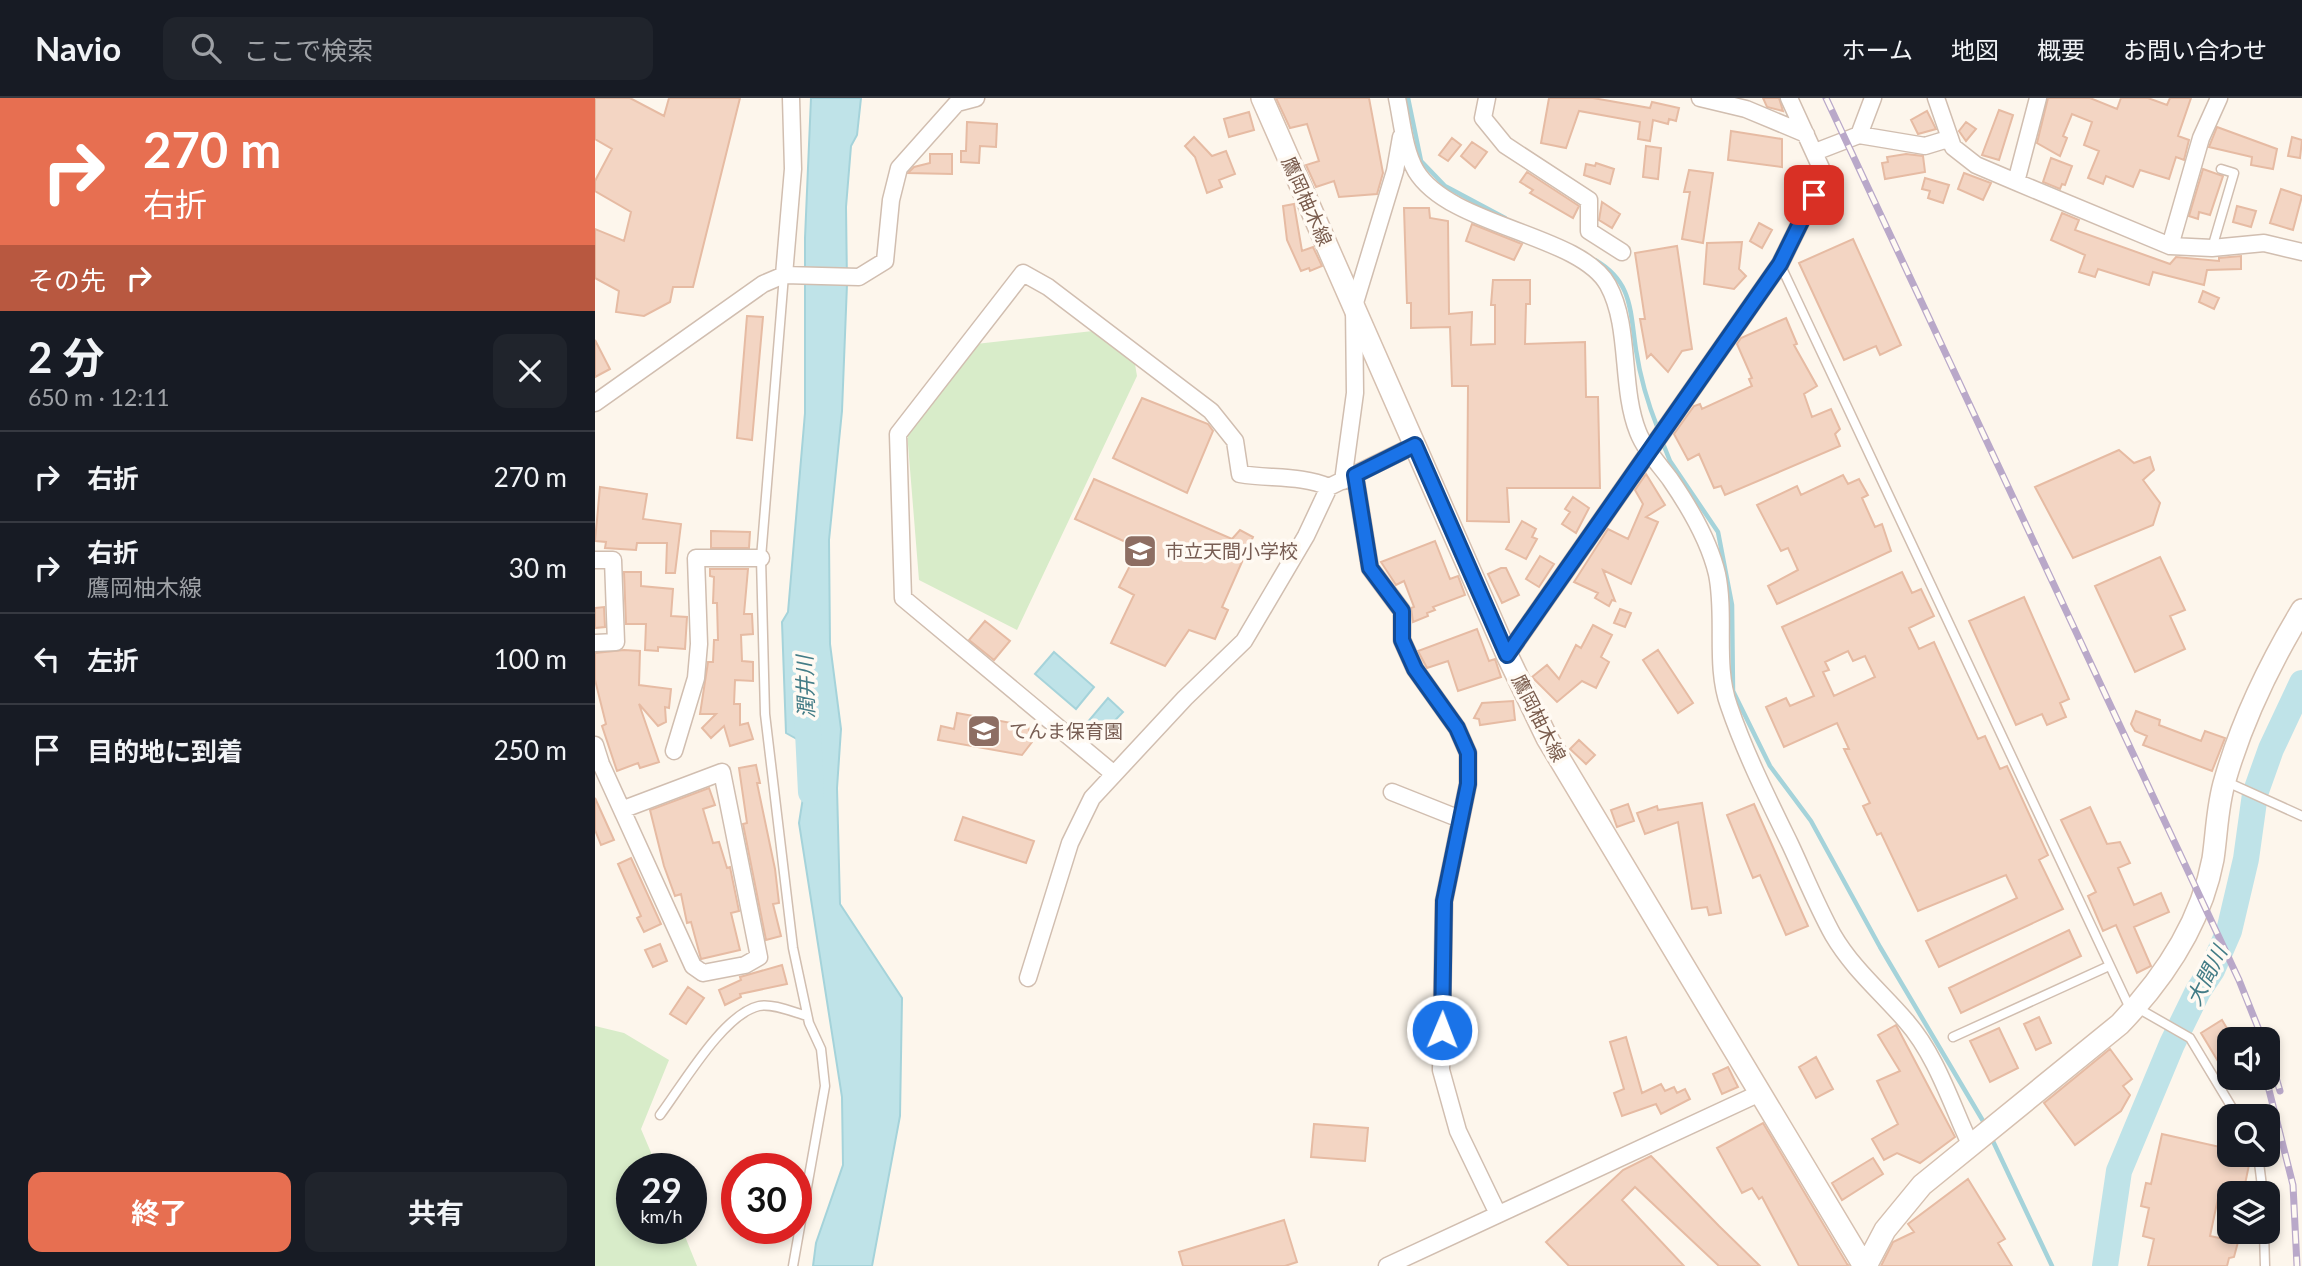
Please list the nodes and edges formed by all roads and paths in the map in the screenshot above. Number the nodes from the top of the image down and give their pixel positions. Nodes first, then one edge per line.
1 (791, 98) edge
2 (976, 98) edge
3 (1262, 98) edge
4 (1397, 98) edge
5 (1487, 98) edge
6 (1700, 98) edge
7 (1789, 98) edge
8 (1874, 98) edge
9 (1936, 98) edge
10 (2038, 98) edge
11 (2220, 98) edge
12 (1403, 126) junction
13 (1806, 134) junction
14 (1860, 135) junction
15 (1948, 139) junction
16 (1815, 152) junction
17 (2221, 169) dead end
18 (2016, 182) junction
19 (2170, 246) junction
20 (2212, 248) junction
21 (1622, 252) dead end
22 (2302, 252) edge
23 (1780, 264) junction
24 (784, 275) junction
25 (1354, 306) junction
26 (595, 404) edge
27 (1415, 445) junction
28 (1650, 450) junction
29 (1342, 481) junction
30 (761, 558) junction
31 (595, 560) edge
32 (2302, 610) edge
33 (595, 643) edge
34 (1507, 655) junction
35 (595, 745) edge
36 (674, 751) dead end
37 (1114, 774) junction
38 (2224, 781) junction
39 (1392, 792) dead end
40 (624, 809) junction
41 (2302, 816) edge
42 (1460, 819) junction
43 (2109, 966) junction
44 (1028, 978) dead end
45 (2135, 1009) junction
46 (807, 1016) junction
47 (1953, 1037) dead end
48 (1760, 1093) junction
49 (2230, 1104) edge
50 (660, 1115) dead end
51 (1974, 1140) junction
52 (1498, 1214) junction
53 (2264, 1244) edge
54 (793, 1266) edge
55 (1387, 1266) edge
56 (1865, 1266) edge
57 (2265, 1266) edge

1 - 24 street
2 - 24 street
3 - 25 main road, 鷹岡柚木線
4 - 12 street
5 - 21 street
6 - 13 street
7 - 13 street
8 - 14 street
9 - 15 street
10 - 18 street
11 - 19 street
12 - 25 street
12 - 28 street
13 - 16 street
14 - 15 street
14 - 16 street
15 - 18 street
16 - 23 street
17 - 20 lane
18 - 19 street
19 - 20 street
20 - 22 street
23 - 28 street
23 - 43 lane
24 - 26 street
24 - 30 lane
25 - 27 main road, 鷹岡柚木線
25 - 29 street
27 - 29 street
27 - 34 main road, 鷹岡柚木線
28 - 34 street
28 - 51 street
29 - 37 street
29 - 37 street
29 - 42 street
30 - 36 street
30 - 46 lane
31 - 33 street
32 - 38 main road
34 - 48 main road, 鷹岡柚木線
35 - 40 street
37 - 44 street
38 - 41 lane
38 - 45 main road
39 - 42 street
40 - 40 street
42 - 52 street
43 - 45 lane
43 - 47 lane
45 - 49 lane
45 - 51 main road
46 - 50 lane
46 - 54 lane
48 - 52 street
48 - 56 main road, 鷹岡柚木線
51 - 56 main road
52 - 55 street
53 - 57 lane

